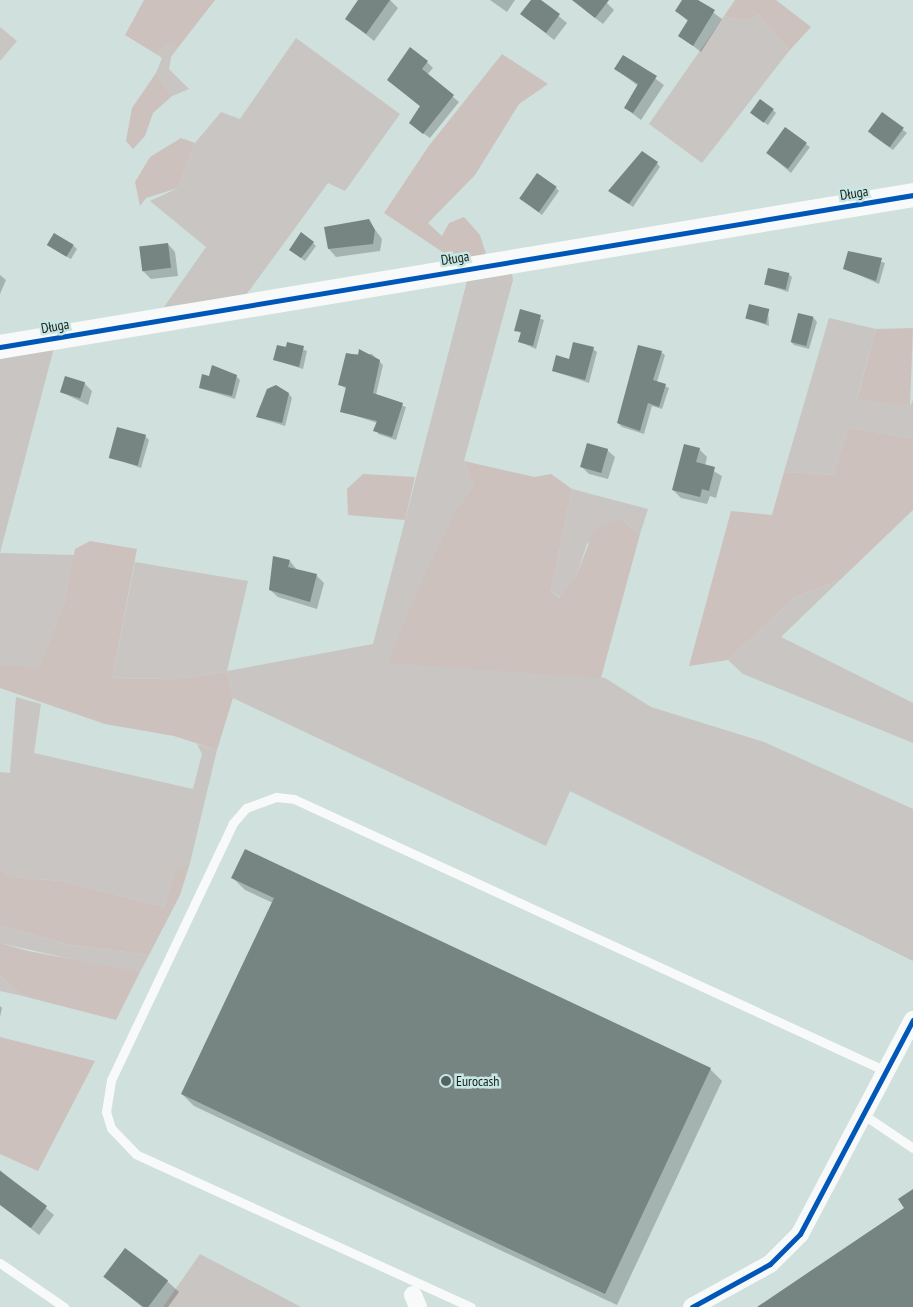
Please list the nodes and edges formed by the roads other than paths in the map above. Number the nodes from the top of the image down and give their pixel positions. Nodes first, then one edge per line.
1 (913, 195) edge
2 (0, 347) edge
3 (913, 1020) edge
4 (886, 1071) junction
5 (864, 1115) junction
6 (913, 1148) edge
7 (0, 1263) edge
8 (415, 1294) edge
9 (64, 1307) edge
10 (472, 1307) edge
11 (692, 1307) edge

1 - 2 street, Długa
3 - 4 street
4 - 5 street
4 - 8 lane
5 - 6 lane
5 - 11 street
7 - 9 lane
8 - 10 lane

